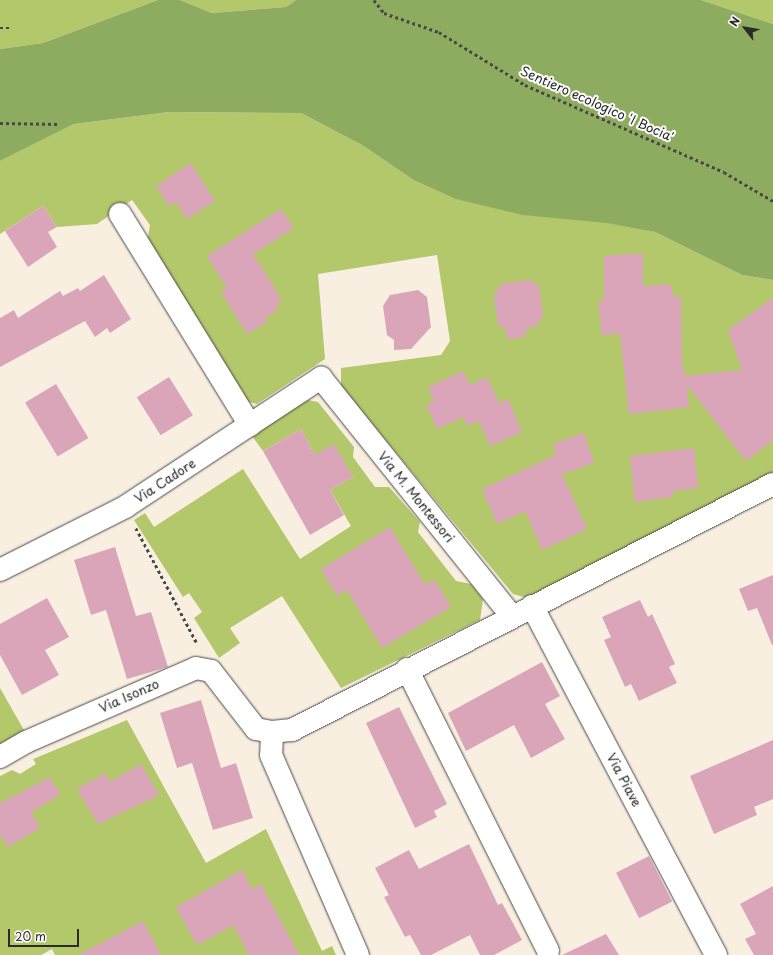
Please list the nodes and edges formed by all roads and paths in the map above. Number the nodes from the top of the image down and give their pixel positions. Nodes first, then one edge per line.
1 (374, 0) edge
2 (0, 28) edge
3 (12, 28) dead end
4 (0, 123) edge
5 (58, 124) dead end
6 (773, 202) edge
7 (120, 214) dead end
8 (321, 378) joint
9 (250, 425) junction
10 (773, 484) edge
11 (125, 507) junction
12 (0, 570) edge
13 (532, 606) junction
14 (511, 615) junction
15 (407, 669) junction
16 (211, 670) junction
17 (272, 732) junction
18 (0, 757) edge
19 (548, 951) dead end
20 (358, 955) edge
21 (716, 955) edge

1 - 6 path, Sentiero ecologico 'I Bocia'
2 - 3 path
4 - 5 path
7 - 9 street
8 - 9 street, Via Cadore
8 - 14 street, Via M. Montessori
9 - 11 street, Via Cadore
10 - 13 street
11 - 12 street, Via Cadore
11 - 16 path
13 - 14 street
13 - 21 street, Via Piave
14 - 15 street
15 - 17 street
15 - 19 street
16 - 17 street
16 - 18 street, Via Isonzo
17 - 20 street

